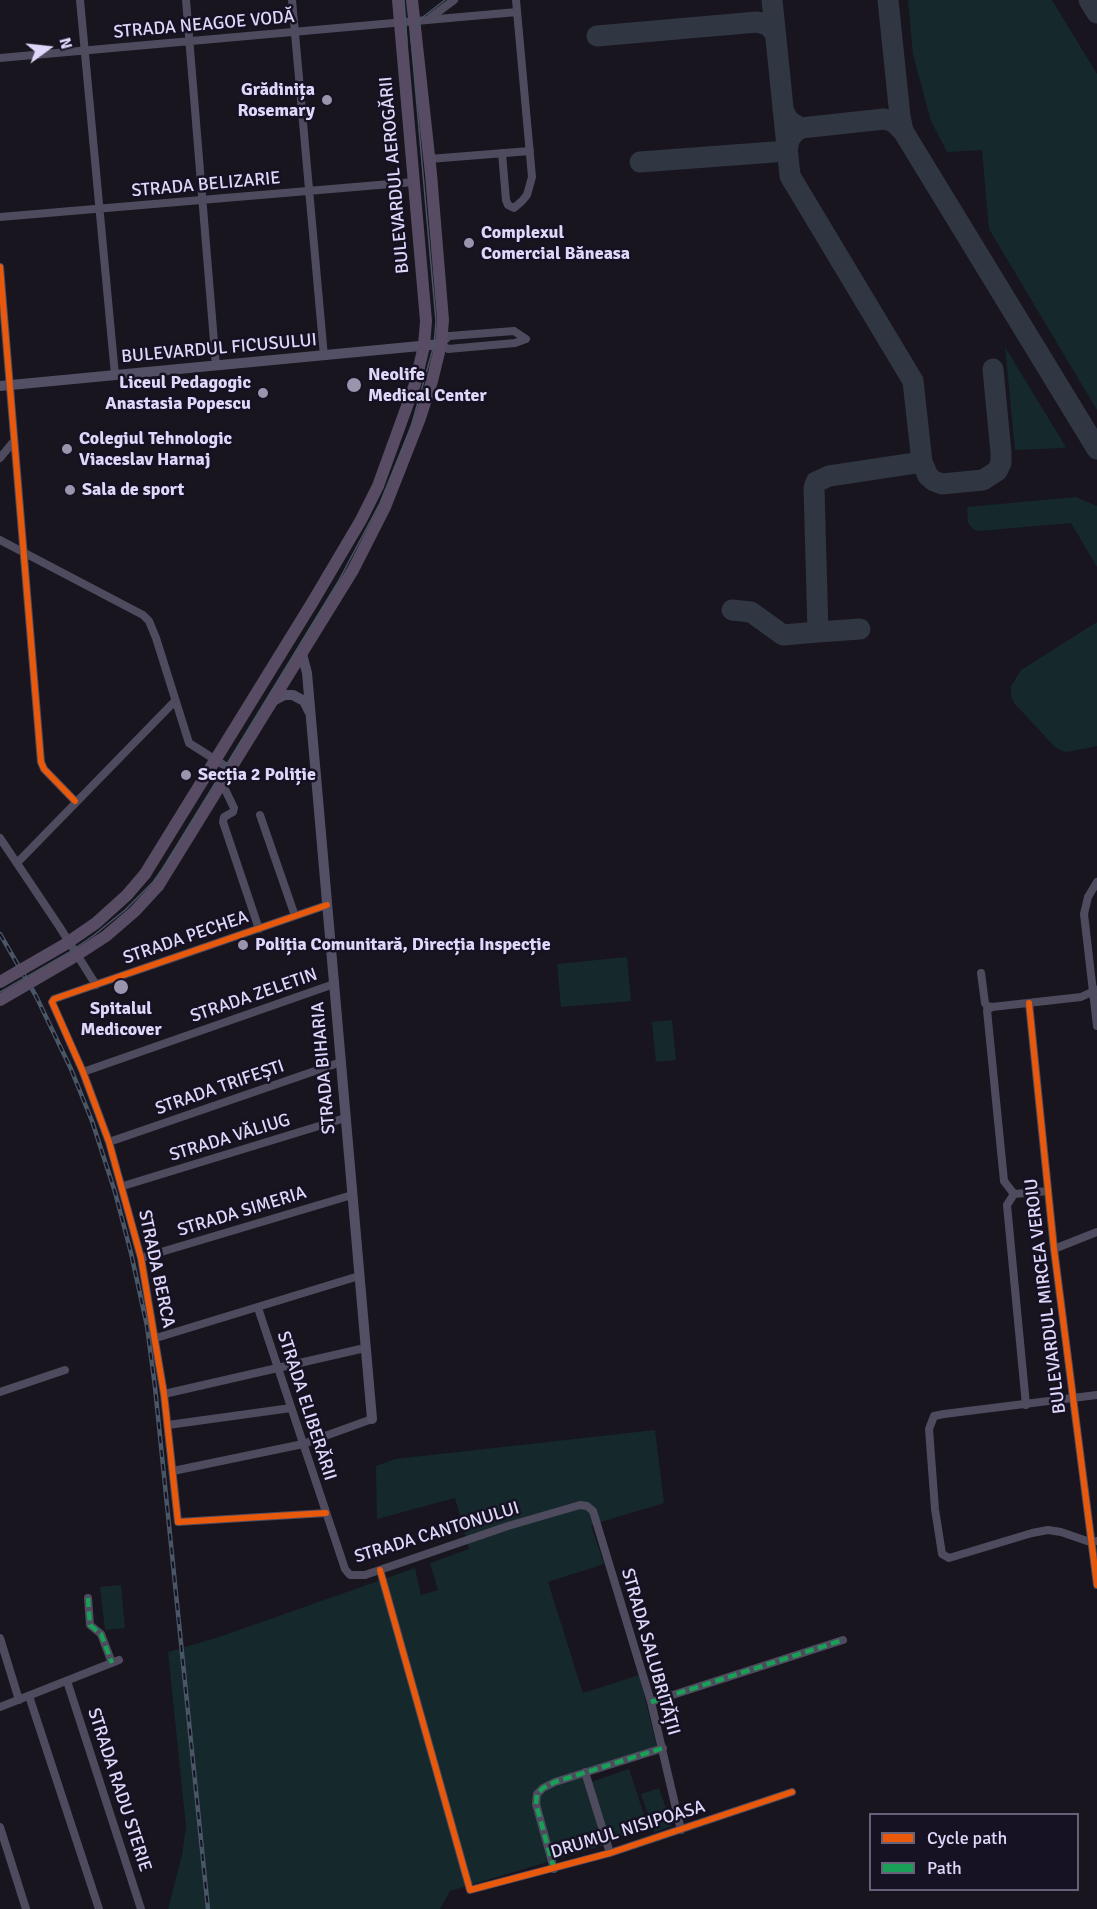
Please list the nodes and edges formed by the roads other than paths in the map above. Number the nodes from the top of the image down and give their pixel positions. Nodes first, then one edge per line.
1 (80, 0) edge
2 (186, 0) edge
3 (292, 0) edge
4 (398, 0) edge
5 (412, 0) edge
6 (454, 0) edge
7 (516, 0) edge
8 (517, 12) junction
9 (429, 19) junction
10 (414, 21) junction
11 (400, 22) junction
12 (295, 32) junction
13 (190, 42) junction
14 (85, 50) junction
15 (0, 58) edge
16 (530, 151) junction
17 (502, 153) junction
18 (429, 159) junction
19 (414, 182) junction
20 (309, 191) junction
21 (202, 200) junction
22 (99, 209) junction
23 (0, 217) edge
24 (0, 267) edge
25 (441, 344) junction
26 (424, 346) junction
27 (324, 356) junction
28 (216, 366) junction
29 (115, 375) junction
30 (5, 386) edge
31 (14, 441) junction
32 (0, 458) edge
33 (0, 540) edge
34 (23, 554) junction
35 (302, 654) junction
36 (273, 700) junction
37 (175, 701) junction
38 (310, 714) junction
39 (216, 760) junction
40 (230, 769) junction
41 (222, 783) junction
42 (75, 801) junction
43 (260, 815) dead end
44 (0, 838) edge
45 (17, 863) junction
46 (1097, 882) edge
47 (327, 905) junction
48 (296, 916) junction
49 (260, 929) junction
50 (981, 973) dead end
51 (0, 982) edge
52 (334, 984) junction
53 (96, 985) junction
54 (1094, 990) edge
55 (54, 999) joint
56 (0, 1000) edge
57 (1029, 1003) junction
58 (992, 1007) junction
59 (1097, 1026) edge
60 (340, 1062) junction
61 (82, 1072) junction
62 (345, 1118) junction
63 (109, 1142) junction
64 (123, 1186) junction
65 (1048, 1191) junction
66 (1014, 1194) junction
67 (352, 1195) junction
68 (1097, 1232) edge
69 (1054, 1249) junction
70 (141, 1258) junction
71 (359, 1276) junction
72 (258, 1308) junction
73 (156, 1338) junction
74 (365, 1348) junction
75 (278, 1369) junction
76 (65, 1370) dead end
77 (0, 1392) edge
78 (164, 1394) junction
79 (1097, 1395) edge
80 (1074, 1398) junction
81 (1026, 1405) junction
82 (291, 1408) junction
83 (372, 1419) joint
84 (168, 1425) junction
85 (303, 1443) junction
86 (173, 1471) junction
87 (567, 1508) joint
88 (326, 1513) junction
89 (1094, 1542) edge
90 (380, 1570) junction
91 (1097, 1585) edge
92 (88, 1598) dead end
93 (0, 1638) edge
94 (843, 1640) dead end
95 (4, 1665) edge
96 (67, 1681) junction
97 (29, 1696) junction
98 (19, 1700) junction
99 (651, 1702) junction
100 (0, 1707) edge
101 (663, 1748) junction
102 (585, 1772) junction
103 (792, 1792) dead end
104 (0, 1827) edge
105 (681, 1830) junction
106 (610, 1853) junction
107 (554, 1869) junction
108 (26, 1909) edge
109 (99, 1909) edge
110 (141, 1909) edge

1 - 14 street
2 - 13 street
3 - 12 street
4 - 11 main road, BULEVARDUL AEROGĂRII
5 - 10 main road, BULEVARDUL AEROGĂRII
6 - 9 street
7 - 8 street
8 - 9 street, STRADA NEAGOE VODĂ
8 - 16 street
9 - 10 street, STRADA NEAGOE VODĂ
10 - 11 street, STRADA NEAGOE VODĂ
10 - 18 main road, BULEVARDUL AEROGĂRII
11 - 12 street, STRADA NEAGOE VODĂ
11 - 19 main road, BULEVARDUL AEROGĂRII
12 - 13 street, STRADA NEAGOE VODĂ
12 - 20 street
13 - 14 street, STRADA NEAGOE VODĂ
13 - 21 street
14 - 15 street, STRADA NEAGOE VODĂ
14 - 22 street
16 - 17 street
16 - 17 street
17 - 18 street
18 - 25 main road, BULEVARDUL AEROGĂRII
19 - 20 street, STRADA BELIZARIE
19 - 26 main road, BULEVARDUL AEROGĂRII
20 - 21 street, STRADA BELIZARIE
20 - 27 street
21 - 22 street, STRADA BELIZARIE
21 - 28 street
22 - 23 street, STRADA BELIZARIE
22 - 29 street
24 - 30 street
25 - 25 street, BULEVARDUL FICUSULUI
25 - 26 street, BULEVARDUL FICUSULUI
25 - 35 main road, BULEVARDUL AEROGĂRII
26 - 27 street, BULEVARDUL FICUSULUI
26 - 39 main road, BULEVARDUL AEROGĂRII
27 - 28 street, BULEVARDUL FICUSULUI
28 - 29 street, BULEVARDUL FICUSULUI
29 - 30 street, BULEVARDUL FICUSULUI
30 - 31 street
31 - 32 street
31 - 34 street
33 - 34 street
34 - 37 street
34 - 42 street
35 - 36 main road, BULEVARDUL AEROGĂRII
35 - 38 street, STRADA BIHARIA
36 - 38 street
36 - 40 main road, BULEVARDUL AEROGĂRII
37 - 39 street
37 - 42 street
38 - 47 street, STRADA BIHARIA
39 - 40 street
39 - 51 main road, BULEVARDUL AEROGĂRII, bridge
40 - 41 main road, BULEVARDUL AEROGĂRII
41 - 49 street
41 - 56 main road, BULEVARDUL AEROGĂRII, bridge
42 - 45 street
43 - 48 street
44 - 45 street
45 - 53 street
46 - 54 street
47 - 48 street, STRADA PECHEA
47 - 52 street, STRADA BIHARIA
48 - 49 street, STRADA PECHEA
49 - 53 street, STRADA PECHEA
50 - 58 street
52 - 60 street, STRADA BIHARIA
52 - 61 street, STRADA ZELETIN
53 - 55 street, STRADA PECHEA
54 - 57 street
54 - 59 street
55 - 61 street, STRADA BERCA
57 - 58 street
57 - 65 street, BULEVARDUL MIRCEA VEROIU
58 - 66 street
60 - 62 street, STRADA BIHARIA
60 - 63 street, STRADA TRIFEȘTI
61 - 63 street, STRADA BERCA
62 - 64 street, STRADA VĂLIUG
62 - 67 street, STRADA BIHARIA
63 - 64 street, STRADA BERCA
64 - 70 street, STRADA BERCA
65 - 66 street
65 - 69 street, BULEVARDUL MIRCEA VEROIU
66 - 81 street
67 - 70 street, STRADA SIMERIA
67 - 71 street, STRADA BIHARIA
68 - 69 street
69 - 80 street, BULEVARDUL MIRCEA VEROIU
70 - 73 street, STRADA BERCA
71 - 72 street
71 - 74 street, STRADA BIHARIA
72 - 73 street
72 - 75 street, STRADA ELIBERĂRII
73 - 78 street, STRADA BERCA
74 - 75 street
74 - 83 street, STRADA BIHARIA
75 - 78 street
75 - 82 street, STRADA ELIBERĂRII
76 - 77 street
78 - 84 street, STRADA BERCA
79 - 80 street
80 - 81 street
80 - 89 street, BULEVARDUL MIRCEA VEROIU
81 - 89 street
82 - 84 street
82 - 85 street, STRADA ELIBERĂRII
83 - 85 street
84 - 86 street, STRADA BERCA
85 - 86 street
85 - 88 street, STRADA ELIBERĂRII
86 - 88 street, STRADA BERCA
87 - 90 street, STRADA CANTONULUI
87 - 99 street, STRADA SALUBRITĂȚII
88 - 90 street, STRADA CANTONULUI
89 - 91 street, BULEVARDUL MIRCEA VEROIU
90 - 107 street, DRUMUL NISIPOASA
92 - 96 street
93 - 95 street
94 - 99 street
95 - 98 street
96 - 97 street
96 - 110 street, STRADA RADU STERIE
97 - 98 street
97 - 109 street
98 - 100 street
99 - 101 street, STRADA SALUBRITĂȚII
101 - 102 street
101 - 105 street, STRADA SALUBRITĂȚII
102 - 106 street
102 - 107 street
103 - 105 street, DRUMUL NISIPOASA
104 - 108 street
105 - 106 street, DRUMUL NISIPOASA
106 - 107 street, DRUMUL NISIPOASA

